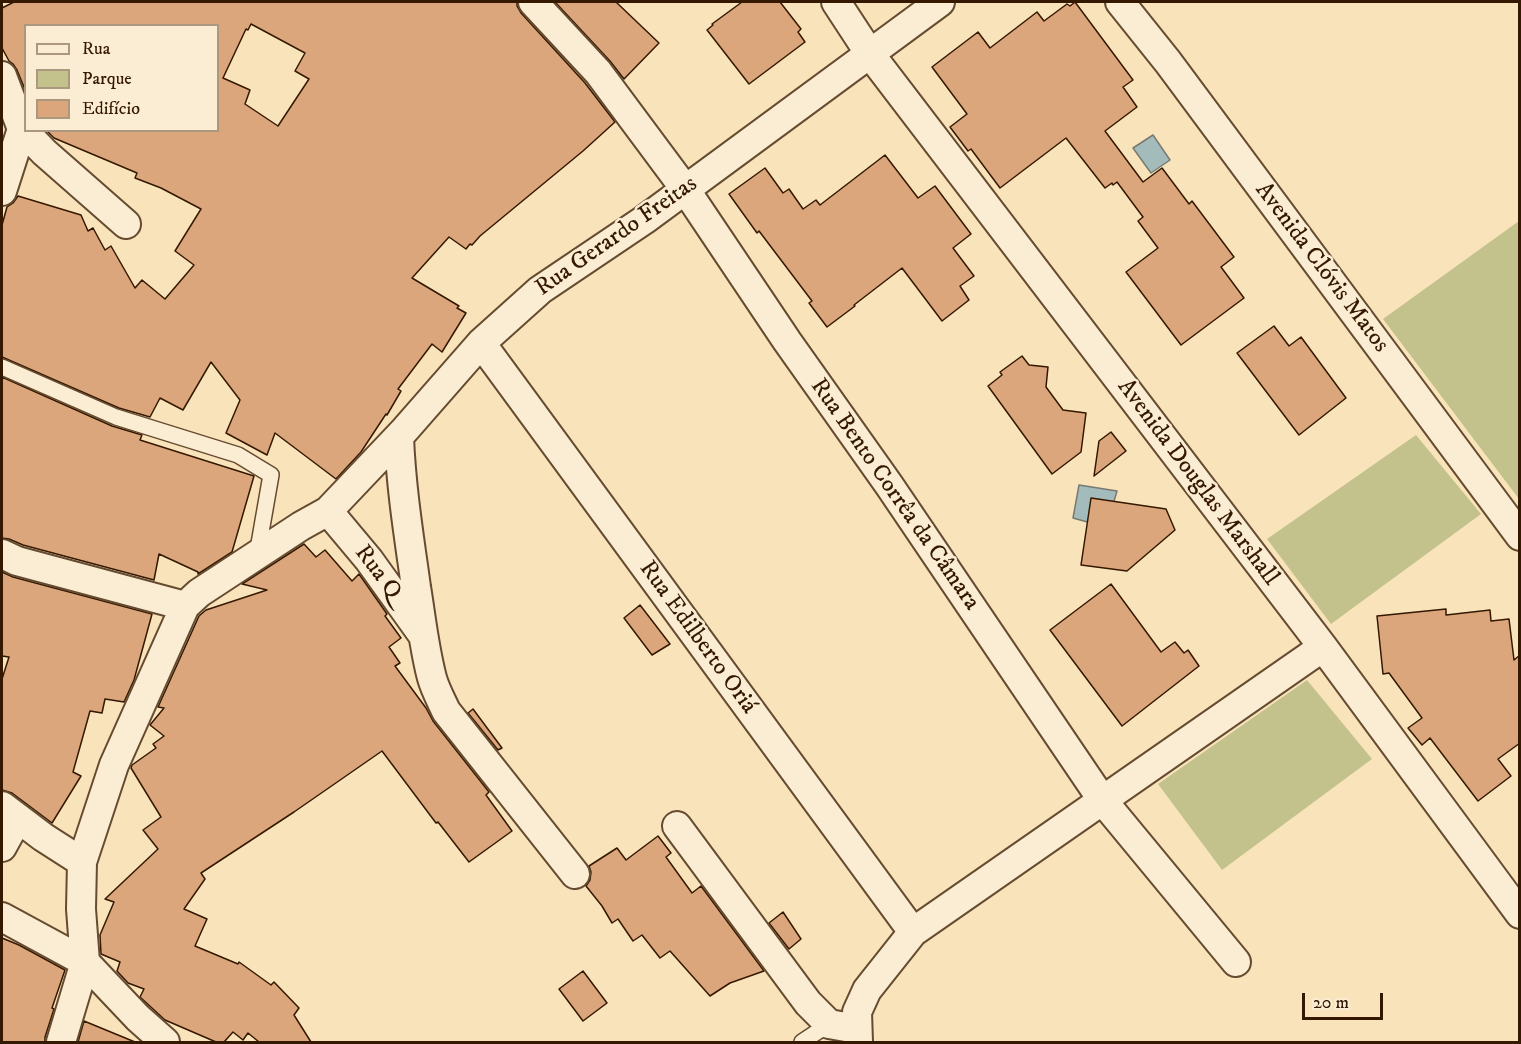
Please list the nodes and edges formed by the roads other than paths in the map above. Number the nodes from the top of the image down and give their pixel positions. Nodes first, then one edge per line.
1 (533, 2) edge
2 (836, 2) edge
3 (940, 2) edge
4 (1120, 2) edge
5 (870, 54) junction
6 (2, 76) edge
7 (22, 129) joint
8 (25, 132) edge
9 (685, 189) junction
10 (2, 191) edge
11 (126, 224) dead end
12 (481, 343) junction
13 (2, 367) edge
14 (399, 436) junction
15 (328, 511) junction
16 (1520, 536) edge
17 (2, 554) edge
18 (257, 555) junction
19 (185, 606) junction
20 (424, 637) junction
21 (1323, 647) junction
22 (1103, 801) junction
23 (10, 812) edge
24 (677, 825) dead end
25 (2, 847) edge
26 (82, 862) junction
27 (575, 874) dead end
28 (1520, 914) edge
29 (2, 917) edge
30 (913, 932) junction
31 (85, 962) junction
32 (1236, 962) dead end
33 (829, 1024) junction
34 (857, 1036) edge
35 (61, 1042) edge
36 (165, 1042) edge
37 (802, 1042) edge

1 - 9 street, Rua Bento Corrêa da Câmara
2 - 5 street, Avenida Douglas Marshall
3 - 5 street, Rua Gerardo Freitas
4 - 16 street, Avenida Clóvis Matos
5 - 9 street, Rua Gerardo Freitas
5 - 21 street, Avenida Douglas Marshall
6 - 7 street
7 - 10 street
8 - 11 street
9 - 12 street, Rua Gerardo Freitas
9 - 22 street, Rua Bento Corrêa da Câmara
12 - 14 street, Rua Gerardo Freitas
12 - 30 street, Rua Edilberto Oriá
13 - 18 lane
14 - 15 street, Rua Gerardo Freitas
14 - 20 street
15 - 18 street, Rua Gerardo Freitas
15 - 20 street, Rua Q
17 - 19 street
18 - 19 street, Rua Gerardo Freitas
19 - 26 street
20 - 27 street
21 - 22 street
21 - 28 street, Avenida Douglas Marshall
22 - 30 street
22 - 32 street, Rua Bento Corrêa da Câmara
23 - 25 street
23 - 26 street
24 - 33 street
26 - 31 street
29 - 31 street
30 - 34 street
31 - 35 street
31 - 36 street
33 - 34 street
33 - 37 lane

